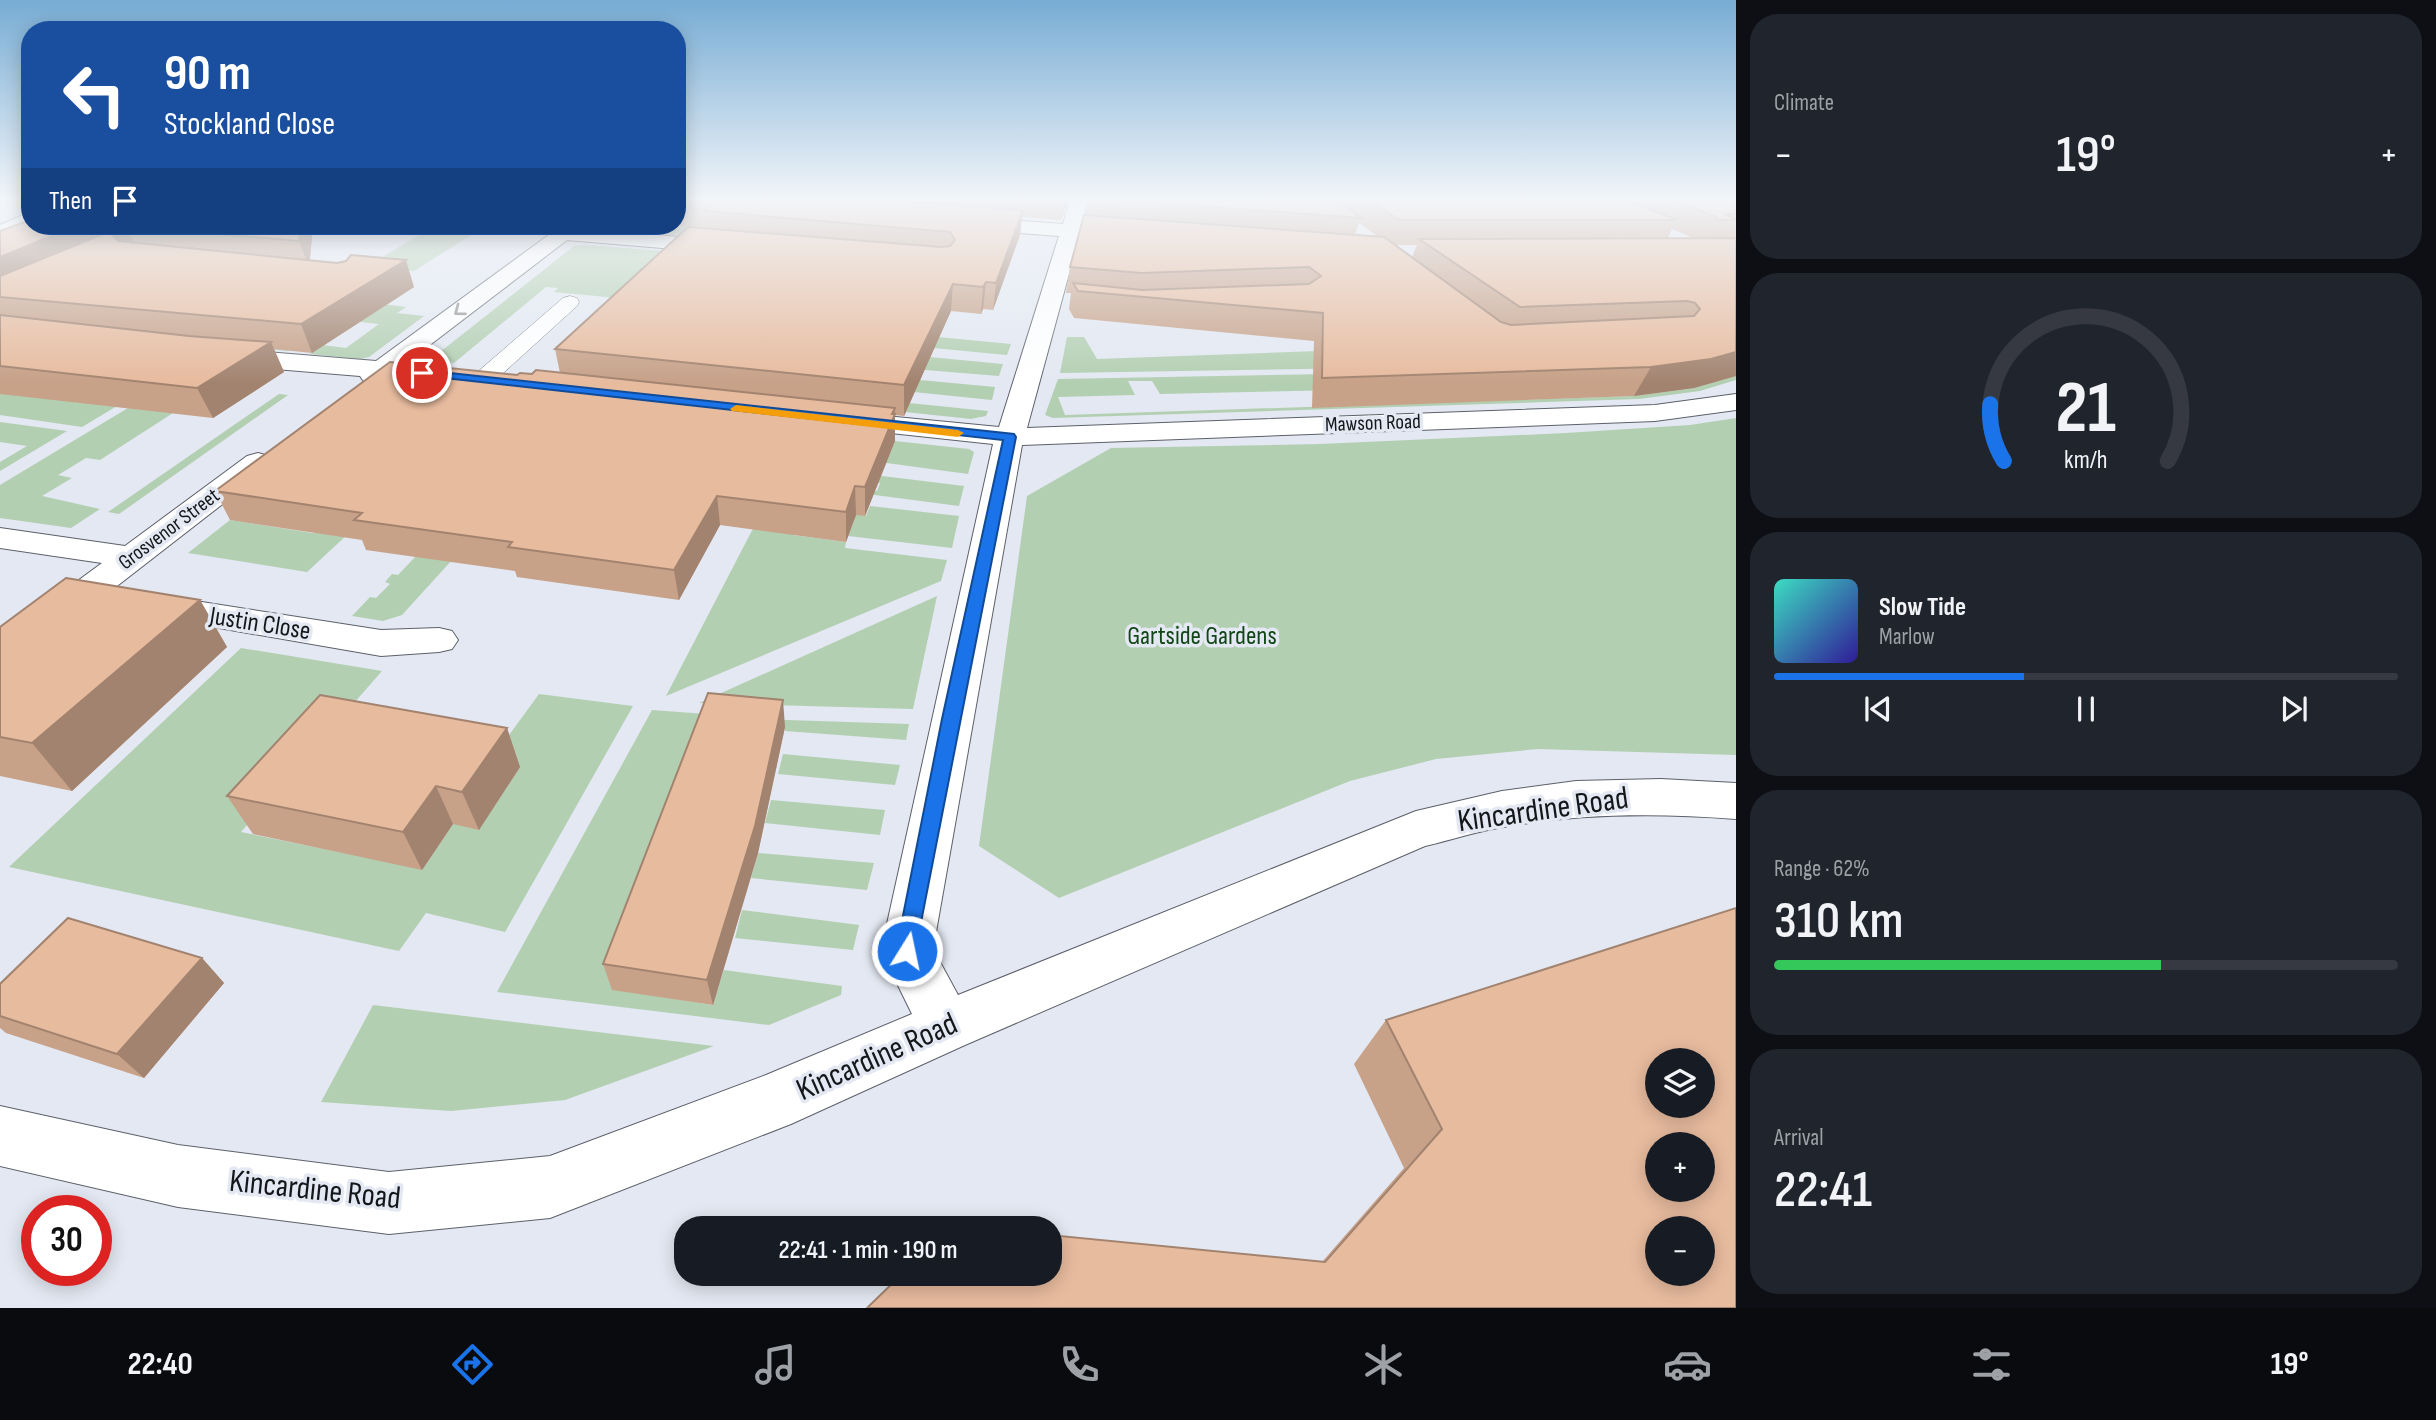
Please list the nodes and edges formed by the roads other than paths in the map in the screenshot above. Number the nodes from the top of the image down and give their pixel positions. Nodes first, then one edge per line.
1 (526, 261) edge
2 (1067, 261) edge
3 (570, 302) dead end
4 (204, 355) edge
5 (383, 369) junction
6 (482, 380) junction
7 (523, 384) edge
8 (349, 394) edge
9 (1736, 402) edge
10 (822, 418) edge
11 (1010, 437) junction
12 (284, 443) edge
13 (0, 538) edge
14 (131, 558) junction
15 (82, 596) junction
16 (439, 640) dead end
17 (0, 657) edge
18 (1736, 801) edge
19 (946, 1026) junction
20 (0, 1136) edge

1 -> 5 main road
2 - 11 main road
3 - 6 lane
4 - 5 main road
5 - 6 main road
5 - 8 main road
6 - 7 main road
9 - 11 main road, Mawson Road
10 - 11 main road, Mawson Road
11 - 19 main road
12 - 14 main road, Grosvenor Street
13 - 14 main road
14 - 15 main road, Grosvenor Street
15 - 16 main road, Justin Close
15 - 17 main road, Grosvenor Street
18 - 19 main road, Kincardine Road
19 - 20 main road, Kincardine Road

